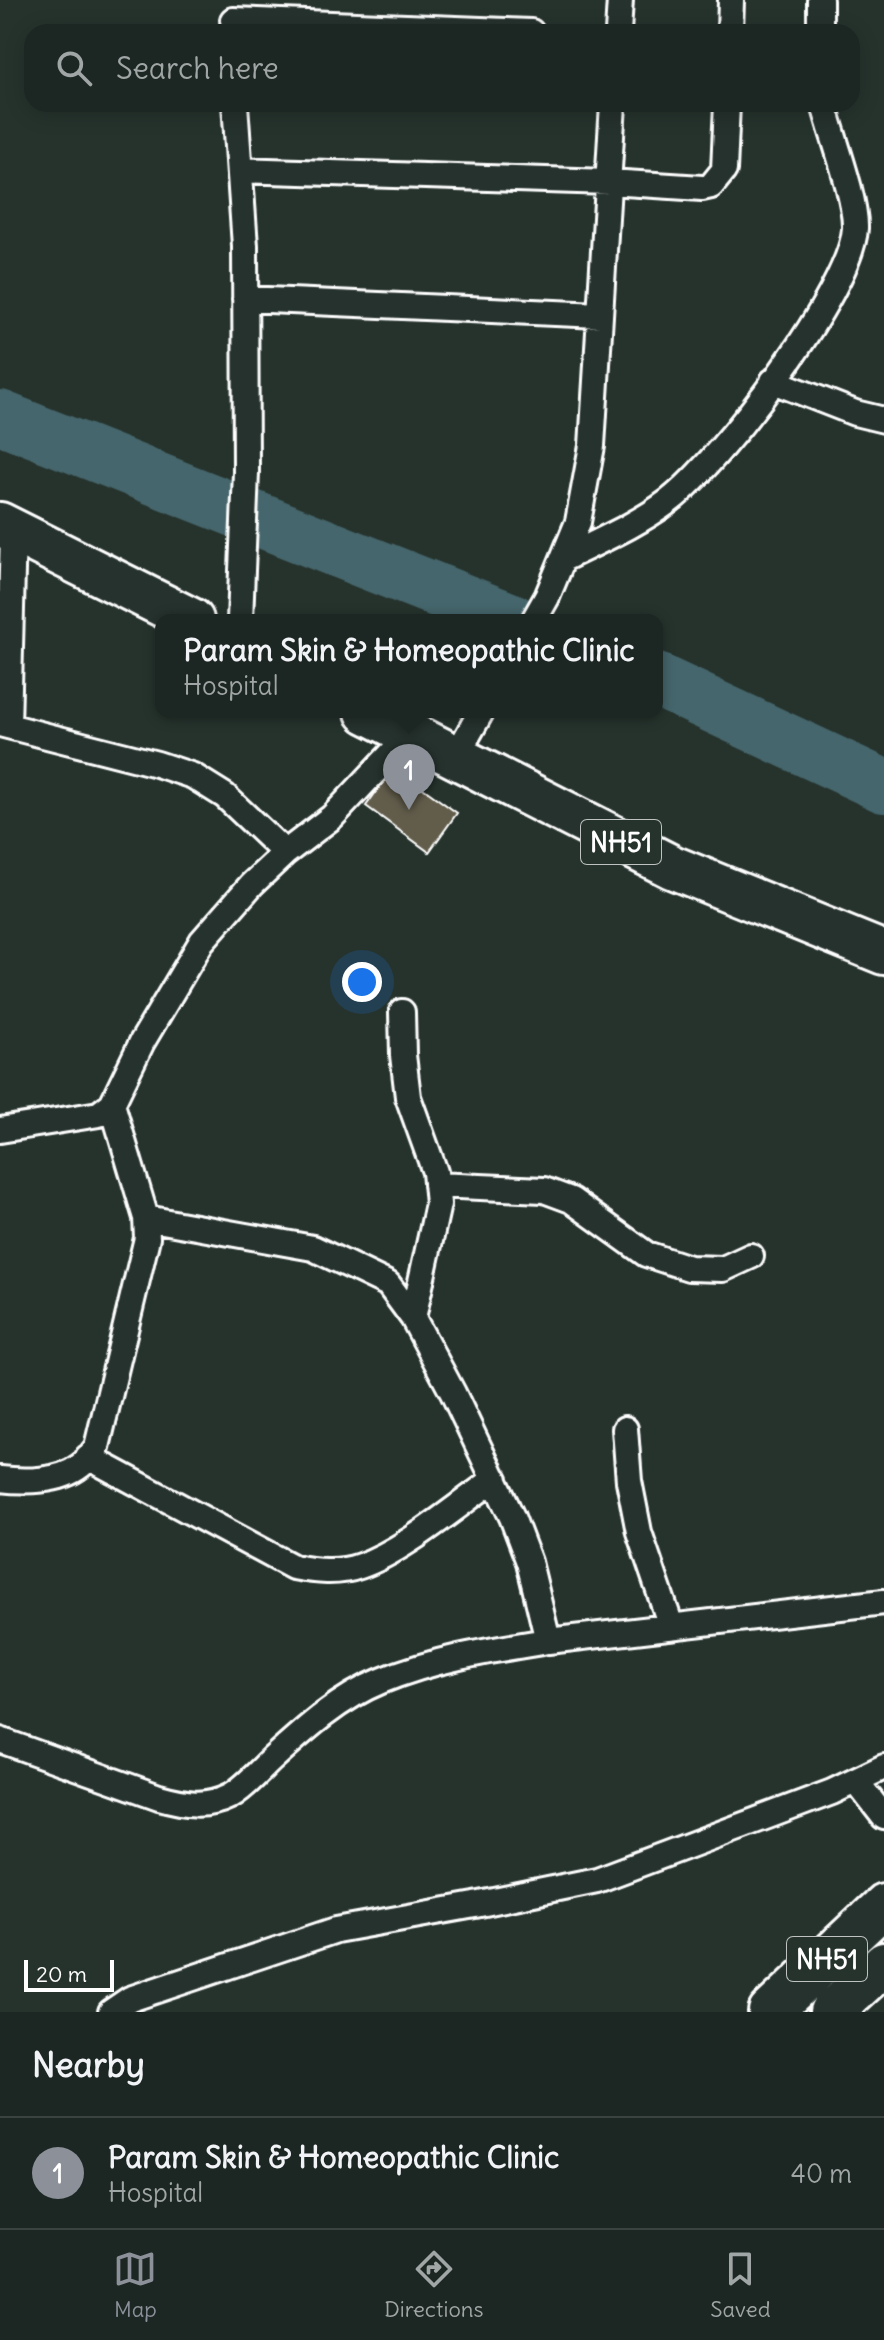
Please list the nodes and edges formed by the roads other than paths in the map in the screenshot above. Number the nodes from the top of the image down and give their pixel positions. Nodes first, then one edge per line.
1 (620, 0) edge
2 (731, 0) edge
3 (820, 0) edge
4 (233, 17) edge
5 (372, 24) edge
6 (618, 24) edge
7 (730, 24) edge
8 (820, 24) edge
9 (236, 112) edge
10 (613, 112) edge
11 (727, 112) edge
12 (826, 112) edge
13 (240, 170) junction
14 (609, 182) junction
15 (245, 299) junction
16 (600, 315) junction
17 (773, 381) junction
18 (884, 420) edge
19 (6, 527) edge
20 (563, 559) junction
21 (180, 614) edge
22 (240, 614) edge
23 (537, 614) edge
24 (378, 718) edge
25 (478, 718) edge
26 (4, 725) edge
27 (409, 735) junction
28 (455, 758) junction
29 (285, 853) junction
30 (884, 953) edge
31 (402, 1012) dead end
32 (112, 1104) junction
33 (0, 1130) edge
34 (436, 1185) junction
35 (146, 1218) junction
36 (751, 1256) dead end
37 (413, 1318) junction
38 (625, 1429) dead end
39 (88, 1457) junction
40 (0, 1479) edge
41 (495, 1479) junction
42 (884, 1602) edge
43 (671, 1626) junction
44 (548, 1641) junction
45 (0, 1740) edge
46 (884, 1767) edge
47 (856, 1781) junction
48 (884, 1817) edge
49 (884, 1905) edge
50 (844, 1943) junction
51 (861, 1994) edge
52 (111, 2012) edge
53 (770, 2012) edge

1 - 6 street
2 - 7 street
3 - 8 street
4 - 5 street
9 - 13 street
10 - 14 street
11 - 14 street
12 - 17 street
13 - 14 street
13 - 15 street
14 - 16 street
15 - 16 street
15 - 22 street
16 - 20 street
17 - 18 street
17 - 20 street
19 - 21 highway
19 - 26 street
20 - 23 street
24 - 27 highway, NH51
25 - 28 street
26 - 29 street
27 - 28 highway, NH51
27 - 29 street
28 - 30 highway, NH51
29 - 32 street
31 - 34 street
32 - 33 street
32 - 35 street
34 - 36 street
34 - 37 street
35 - 37 street
35 - 39 street
37 - 41 street
38 - 43 street
39 - 40 street
39 - 41 street
41 - 44 street
42 - 43 street
43 - 44 street
44 - 45 street
46 - 47 street
47 - 48 street
47 - 52 street
49 - 50 highway, NH51
50 - 51 street
50 - 53 highway, NH51

